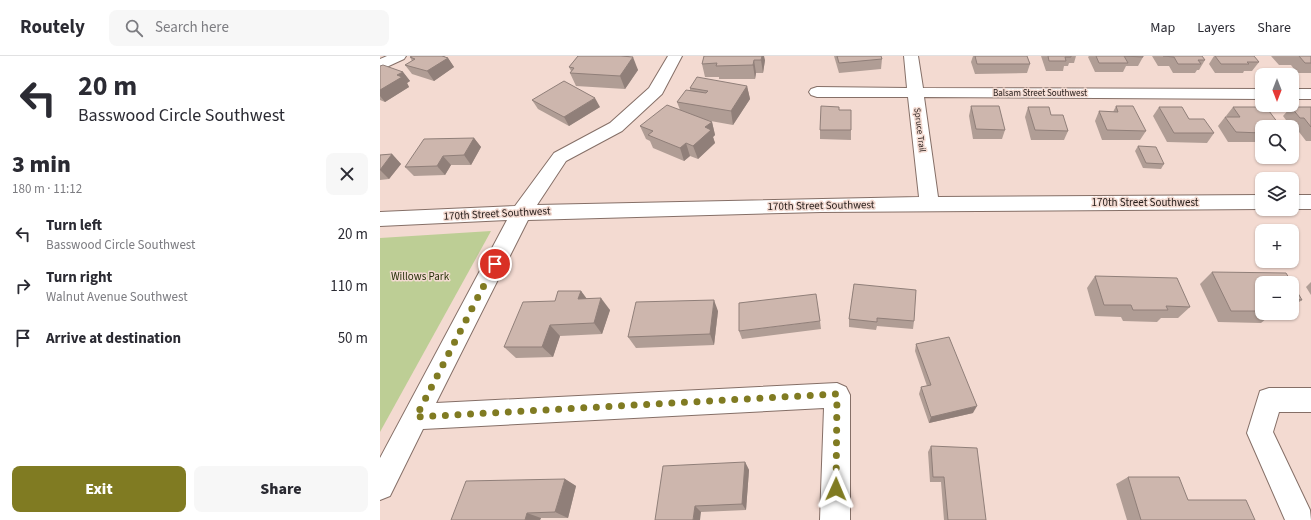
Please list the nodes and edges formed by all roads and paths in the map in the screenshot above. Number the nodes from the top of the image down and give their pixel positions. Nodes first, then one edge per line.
1 (399, 56) edge
2 (675, 56) edge
3 (912, 56) edge
4 (380, 65) edge
5 (818, 92) dead end
6 (915, 93) junction
7 (1255, 94) edge
8 (1299, 94) edge
9 (1311, 94) edge
10 (1255, 202) edge
11 (1299, 202) edge
12 (1311, 202) edge
13 (929, 204) junction
14 (522, 211) junction
15 (380, 219) edge
16 (1311, 400) edge
17 (416, 417) junction
18 (380, 486) edge
19 (835, 520) edge
20 (1300, 520) edge

1 - 4 street
2 - 14 street
3 - 6 street, Spruce Trail
5 - 6 street, Balsam Street Southwest
6 - 7 street, Balsam Street Southwest
6 - 13 street, Spruce Trail
8 - 9 street
10 - 13 street, 170th Street Southwest
11 - 12 street
13 - 14 street, 170th Street Southwest
14 - 15 street, 170th Street Southwest
14 - 17 street
16 - 20 street
17 - 18 street
17 - 19 street

